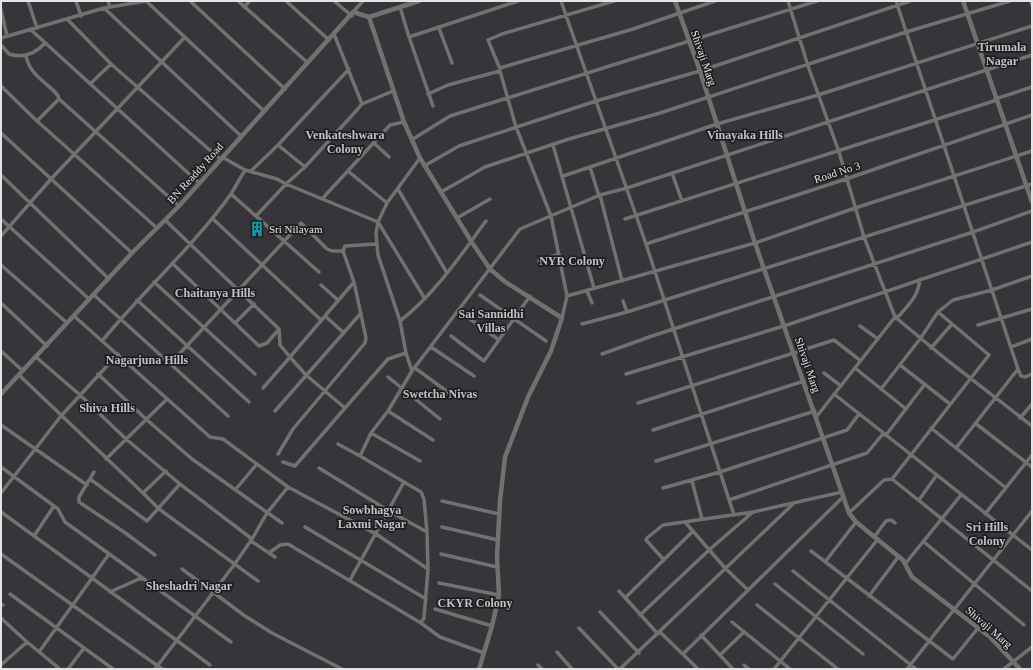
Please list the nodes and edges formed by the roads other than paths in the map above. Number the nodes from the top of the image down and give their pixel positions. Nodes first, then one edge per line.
1 (28, 1) edge
2 (76, 1) edge
3 (108, 1) edge
4 (146, 1) edge
5 (190, 1) edge
6 (238, 1) edge
7 (250, 1) edge
8 (286, 1) edge
9 (334, 1) edge
10 (363, 1) edge
11 (419, 1) edge
12 (518, 1) edge
13 (561, 1) edge
14 (614, 1) edge
15 (675, 1) edge
16 (715, 1) edge
17 (788, 1) edge
18 (818, 1) edge
19 (896, 1) edge
20 (910, 1) edge
21 (963, 1) edge
22 (1010, 1) edge
23 (1031, 1) edge
24 (1032, 5) edge
25 (897, 6) junction
26 (110, 7) junction
27 (244, 7) junction
28 (400, 7) junction
29 (104, 8) junction
30 (791, 10) junction
31 (1, 11) edge
32 (679, 12) junction
33 (352, 14) junction
34 (567, 15) junction
35 (967, 15) junction
36 (81, 16) junction
37 (369, 17) junction
38 (68, 20) junction
39 (1032, 26) edge
40 (37, 28) junction
41 (438, 28) junction
42 (30, 29) junction
43 (906, 32) junction
44 (334, 34) junction
45 (7, 36) junction
46 (185, 37) junction
47 (1, 38) edge
48 (409, 38) junction
49 (799, 38) junction
50 (329, 40) junction
51 (689, 41) junction
52 (45, 43) junction
53 (977, 43) junction
54 (1, 45) edge
55 (578, 45) junction
56 (1032, 55) edge
57 (26, 56) junction
58 (162, 61) junction
59 (308, 63) junction
60 (452, 63) dead end
61 (111, 64) junction
62 (917, 64) junction
63 (808, 66) junction
64 (349, 69) junction
65 (500, 70) junction
66 (986, 70) junction
67 (700, 71) junction
68 (586, 73) junction
69 (90, 84) junction
70 (1, 86) edge
71 (138, 87) junction
72 (1032, 87) edge
73 (285, 89) junction
74 (393, 91) junction
75 (926, 91) junction
76 (428, 94) junction
77 (818, 95) junction
78 (509, 97) junction
79 (708, 97) junction
80 (59, 99) junction
81 (996, 99) junction
82 (596, 101) junction
83 (362, 104) junction
84 (433, 106) dead end
85 (118, 109) junction
86 (264, 111) junction
87 (1032, 115) edge
88 (935, 119) junction
89 (37, 121) junction
90 (404, 122) junction
91 (827, 122) junction
92 (1005, 123) junction
93 (717, 124) junction
94 (516, 127) junction
95 (607, 130) junction
96 (96, 131) junction
97 (1, 133) edge
98 (241, 136) junction
99 (413, 139) junction
100 (374, 143) junction
101 (944, 144) junction
102 (278, 145) junction
103 (553, 145) junction
104 (1032, 151) edge
105 (839, 152) junction
106 (74, 154) junction
107 (528, 154) junction
108 (727, 154) junction
109 (1016, 156) junction
110 (389, 157) dead end
111 (221, 158) junction
112 (420, 158) junction
113 (615, 158) junction
114 (424, 166) junction
115 (305, 167) junction
116 (590, 167) junction
117 (245, 170) junction
118 (251, 171) junction
119 (348, 171) junction
120 (672, 173) junction
121 (1, 175) edge
122 (563, 176) junction
123 (954, 176) junction
124 (51, 179) junction
125 (846, 179) junction
126 (198, 182) junction
127 (736, 183) junction
128 (286, 184) junction
129 (1032, 184) edge
130 (1026, 186) junction
131 (627, 188) junction
132 (398, 190) junction
133 (441, 192) junction
134 (231, 194) junction
135 (599, 195) junction
136 (322, 199) junction
137 (490, 199) dead end
138 (682, 200) junction
139 (30, 202) junction
140 (1032, 202) edge
141 (386, 203) junction
142 (178, 206) junction
143 (964, 206) junction
144 (572, 207) junction
145 (854, 208) junction
146 (745, 211) junction
147 (1032, 211) edge
148 (256, 216) junction
149 (551, 216) junction
150 (636, 216) junction
151 (457, 218) junction
152 (1, 219) edge
153 (213, 219) junction
154 (625, 219) dead end
155 (165, 220) junction
156 (486, 221) dead end
157 (378, 222) junction
158 (9, 227) junction
159 (157, 228) junction
160 (973, 232) junction
161 (1, 236) edge
162 (864, 237) junction
163 (283, 240) junction
164 (471, 241) junction
165 (1032, 242) edge
166 (189, 243) junction
167 (755, 243) junction
168 (376, 244) junction
169 (646, 244) junction
170 (343, 251) junction
171 (132, 253) junction
172 (560, 254) junction
173 (982, 259) junction
174 (539, 260) dead end
175 (172, 262) junction
176 (261, 264) junction
177 (875, 264) junction
178 (1, 265) edge
179 (490, 269) junction
180 (764, 269) junction
181 (655, 271) junction
182 (319, 272) dead end
183 (447, 273) junction
184 (1032, 276) edge
185 (109, 279) junction
186 (920, 279) junction
187 (622, 281) junction
188 (154, 282) junction
189 (354, 282) junction
190 (321, 285) dead end
191 (594, 288) junction
192 (237, 289) junction
193 (992, 290) junction
194 (587, 291) junction
195 (884, 291) junction
196 (94, 295) junction
197 (480, 295) dead end
198 (530, 296) junction
199 (567, 296) junction
200 (774, 297) junction
201 (89, 299) junction
202 (425, 299) junction
203 (137, 300) junction
204 (338, 300) junction
205 (664, 300) junction
206 (623, 301) dead end
207 (1, 303) edge
208 (592, 303) dead end
209 (254, 304) junction
210 (220, 308) junction
211 (1032, 309) edge
212 (627, 312) junction
213 (938, 312) junction
214 (361, 313) junction
215 (74, 316) junction
216 (325, 316) junction
217 (466, 316) dead end
218 (896, 317) junction
219 (120, 318) junction
220 (562, 318) junction
221 (514, 319) junction
222 (1001, 319) junction
223 (321, 320) junction
224 (400, 321) junction
225 (67, 323) junction
226 (235, 323) junction
227 (582, 324) dead end
228 (952, 324) junction
229 (978, 325) dead end
230 (784, 326) junction
231 (860, 326) dead end
232 (203, 327) junction
233 (279, 328) junction
234 (674, 330) junction
235 (344, 333) junction
236 (451, 336) dead end
237 (878, 339) junction
238 (920, 339) junction
239 (1032, 339) edge
240 (499, 340) junction
241 (102, 341) junction
242 (546, 341) dead end
243 (186, 345) junction
244 (47, 346) junction
245 (431, 347) junction
246 (932, 348) junction
247 (1011, 348) junction
248 (1, 351) edge
249 (406, 353) junction
250 (794, 353) junction
251 (118, 354) junction
252 (602, 354) dead end
253 (36, 357) junction
254 (290, 357) junction
255 (683, 358) junction
256 (861, 361) junction
257 (170, 364) junction
258 (900, 365) junction
259 (855, 368) junction
260 (414, 369) junction
261 (1018, 369) junction
262 (23, 371) junction
263 (824, 373) dead end
264 (98, 374) junction
265 (255, 374) dead end
266 (626, 374) dead end
267 (1032, 374) edge
268 (19, 375) junction
269 (306, 375) junction
270 (474, 376) dead end
271 (388, 378) dead end
272 (970, 378) junction
273 (804, 381) junction
274 (925, 384) junction
275 (692, 386) junction
276 (841, 386) junction
277 (263, 388) dead end
278 (881, 388) junction
279 (401, 389) junction
280 (2, 392) edge
281 (326, 392) junction
282 (834, 394) junction
283 (80, 395) junction
284 (456, 398) dead end
285 (994, 398) junction
286 (167, 399) junction
287 (249, 402) dead end
288 (638, 403) dead end
289 (950, 404) junction
290 (1032, 404) edge
291 (345, 408) junction
292 (906, 409) junction
293 (275, 411) dead end
294 (388, 412) junction
295 (816, 414) junction
296 (859, 414) junction
297 (61, 416) junction
298 (228, 416) dead end
299 (701, 416) junction
300 (1020, 418) junction
301 (440, 419) dead end
302 (146, 420) junction
303 (975, 423) junction
304 (1, 425) edge
305 (1032, 426) edge
306 (931, 428) junction
307 (653, 430) dead end
308 (371, 433) junction
309 (886, 435) junction
310 (823, 438) junction
311 (126, 439) junction
312 (433, 440) dead end
313 (711, 443) junction
314 (338, 444) dead end
315 (956, 448) junction
316 (34, 449) junction
317 (278, 454) dead end
318 (910, 455) junction
319 (1032, 455) edge
320 (360, 456) junction
321 (106, 459) junction
322 (420, 461) dead end
323 (656, 461) dead end
324 (283, 462) dead end
325 (1026, 462) junction
326 (256, 465) junction
327 (833, 465) junction
328 (1, 467) edge
329 (1032, 467) edge
330 (319, 468) dead end
331 (166, 471) junction
332 (94, 472) dead end
333 (720, 472) junction
334 (936, 476) junction
335 (14, 477) junction
336 (90, 479) junction
337 (892, 479) junction
338 (692, 481) junction
339 (404, 482) junction
340 (180, 484) junction
341 (87, 485) junction
342 (288, 487) junction
343 (663, 488) dead end
344 (1006, 488) junction
345 (236, 489) junction
346 (1, 493) edge
347 (143, 493) junction
348 (843, 495) junction
349 (960, 495) junction
350 (729, 500) junction
351 (919, 500) junction
352 (442, 501) dead end
353 (793, 504) junction
354 (54, 506) junction
355 (159, 509) junction
356 (389, 511) junction
357 (1032, 511) edge
358 (1, 512) edge
359 (753, 512) junction
360 (267, 513) junction
361 (849, 513) junction
362 (499, 514) junction
363 (985, 514) junction
364 (734, 515) junction
365 (942, 518) junction
366 (702, 519) junction
367 (685, 522) junction
368 (856, 522) junction
369 (282, 523) dead end
370 (895, 523) dead end
371 (305, 527) dead end
372 (442, 527) dead end
373 (693, 531) junction
374 (427, 532) junction
375 (376, 534) junction
376 (34, 536) junction
377 (1013, 536) junction
378 (876, 537) junction
379 (252, 540) junction
380 (498, 540) junction
381 (924, 542) junction
382 (709, 550) junction
383 (1032, 550) edge
384 (811, 551) dead end
385 (269, 553) junction
386 (1, 554) edge
387 (109, 554) junction
388 (441, 554) dead end
389 (155, 555) dead end
390 (899, 556) junction
391 (276, 557) dead end
392 (362, 560) junction
393 (664, 560) junction
394 (992, 560) junction
395 (825, 562) junction
396 (906, 564) junction
397 (234, 565) junction
398 (497, 567) junction
399 (725, 568) junction
400 (182, 569) dead end
401 (428, 569) junction
402 (793, 571) dead end
403 (92, 578) junction
404 (846, 578) junction
405 (144, 579) junction
406 (350, 580) junction
407 (258, 581) dead end
408 (439, 583) dead end
409 (775, 584) dead end
410 (974, 584) junction
411 (748, 590) junction
412 (214, 591) junction
413 (619, 591) dead end
414 (1032, 591) edge
415 (110, 592) junction
416 (10, 594) dead end
417 (499, 595) junction
418 (869, 596) junction
419 (625, 598) junction
420 (426, 599) junction
421 (829, 600) junction
422 (73, 604) junction
423 (757, 605) dead end
424 (435, 609) dead end
425 (953, 609) junction
426 (600, 612) dead end
427 (640, 615) junction
428 (195, 616) junction
429 (815, 617) junction
430 (1, 618) edge
431 (732, 622) dead end
432 (421, 623) junction
433 (1024, 625) dead end
434 (492, 626) junction
435 (57, 628) junction
436 (579, 628) dead end
437 (978, 628) junction
438 (744, 632) junction
439 (659, 633) junction
440 (701, 636) junction
441 (799, 639) junction
442 (176, 640) junction
443 (928, 641) junction
444 (27, 642) junction
445 (231, 642) dead end
446 (1032, 647) edge
447 (84, 648) junction
448 (39, 652) junction
449 (557, 652) dead end
450 (484, 653) junction
451 (639, 653) junction
452 (683, 654) junction
453 (863, 654) dead end
454 (720, 655) junction
455 (780, 661) junction
456 (1014, 662) junction
457 (1, 665) edge
458 (210, 665) dead end
459 (538, 665) dead end
460 (910, 665) junction
461 (56, 666) junction
462 (744, 666) dead end
463 (156, 667) edge
464 (732, 668) dead end
465 (53, 669) edge
466 (60, 669) edge
467 (68, 669) edge
468 (113, 669) edge
469 (162, 669) edge
470 (342, 669) edge
471 (479, 669) edge
472 (542, 669) edge
473 (572, 669) edge
474 (619, 669) edge
475 (698, 669) edge
476 (749, 669) edge
477 (774, 669) edge
478 (790, 669) edge
479 (838, 669) edge
480 (907, 669) edge
481 (916, 669) edge
482 (1004, 669) edge
483 (1020, 669) edge

1 - 40 street
2 - 36 street
3 - 26 street
4 - 26 street
4 - 46 street
5 - 73 street
6 - 27 street
7 - 27 street
8 - 50 street
9 - 33 street
10 - 33 street
11 - 28 street
12 - 41 street
13 - 34 street
14 - 34 street
15 - 32 street, Shivaji Marg
16 - 32 street
17 - 30 street
18 - 30 street
19 - 25 street
20 - 25 street
21 - 35 street
22 - 35 street
23 - 24 street
25 - 43 street
25 - 49 street
26 - 29 street
27 - 59 street
28 - 37 street
28 - 48 street
29 - 36 street
29 - 58 street
30 - 49 street
30 - 51 street
31 - 45 street
32 - 51 street, Shivaji Marg
32 - 55 street
33 - 37 street
33 - 44 street, BN Readdy Road
34 - 55 street
34 - 65 street
35 - 43 street
35 - 53 street
36 - 38 street
37 - 74 street
38 - 40 street
38 - 61 street
39 - 53 street
40 - 42 street
41 - 48 street
41 - 60 street
42 - 45 street
42 - 52 street
43 - 62 street
43 - 63 street
44 - 50 street, BN Readdy Road
44 - 64 street
45 - 47 street
46 - 58 street
46 - 86 street
48 - 76 street
49 - 63 street
49 - 67 street
50 - 59 street, BN Readdy Road
51 - 67 street, Shivaji Marg
51 - 68 street
52 - 57 street
52 - 69 street
53 - 62 street
53 - 66 street
54 - 57 street
55 - 65 street
55 - 68 street
56 - 66 street
57 - 80 street
58 - 71 street
58 - 98 street
59 - 73 street, BN Readdy Road
61 - 69 street
61 - 71 street
62 - 75 street
62 - 77 street
63 - 77 street
63 - 79 street
64 - 83 street
64 - 102 street
65 - 76 street
65 - 78 street
66 - 75 street
66 - 81 street
67 - 79 street, Shivaji Marg
67 - 82 street
68 - 78 street
68 - 82 street
69 - 85 street
70 - 89 street
71 - 85 street
71 - 111 street
72 - 81 street
73 - 86 street, BN Readdy Road
74 - 83 street
74 - 90 street
75 - 88 street
75 - 91 street
76 - 84 street
77 - 91 street
77 - 93 street
78 - 94 street
78 - 99 street
79 - 93 street, Shivaji Marg
79 - 95 street
80 - 89 street
80 - 96 street
81 - 88 street
81 - 92 street
82 - 94 street
82 - 95 street
83 - 115 street
85 - 96 street
85 - 126 street
86 - 98 street, BN Readdy Road
87 - 92 street, Road No 3
88 - 101 street
88 - 105 street
89 - 106 street
90 - 99 street
90 - 100 street
91 - 105 street
91 - 108 street
92 - 101 street, Road No 3
92 - 109 street
93 - 108 street, Shivaji Marg
93 - 113 street
94 - 107 street
94 - 114 street
95 - 103 street
95 - 113 street
96 - 106 street
96 - 142 street
97 - 124 street
98 - 111 street, BN Readdy Road
99 - 112 street
100 - 110 street
100 - 119 street
101 - 123 street
101 - 125 street, Road No 3
102 - 115 street
102 - 118 street
103 - 107 street
103 - 122 street
104 - 109 street
105 - 125 street
105 - 127 street
106 - 124 street
106 - 159 street
107 - 133 street
107 - 149 street
108 - 120 street
108 - 127 street, Shivaji Marg
109 - 123 street
109 - 130 street
111 - 117 street
111 - 126 street, BN Readdy Road
112 - 114 street
112 - 132 street
113 - 116 street
113 - 131 street
114 - 133 street
115 - 128 street
116 - 122 street
116 - 135 street
117 - 118 street
117 - 134 street
118 - 128 street
119 - 136 street
119 - 141 street
120 - 131 street
120 - 138 street
121 - 139 street
122 - 144 street
123 - 143 street
123 - 145 street
124 - 139 street
124 - 171 street
125 - 145 street
125 - 146 street, Road No 3
126 - 142 street, BN Readdy Road
127 - 138 street
127 - 146 street, Shivaji Marg
128 - 136 street
128 - 148 street
129 - 130 street
130 - 140 street
130 - 143 street
131 - 135 street
131 - 150 street
132 - 141 street
132 - 183 street
133 - 151 street
134 - 148 street
134 - 153 street
135 - 144 street
135 - 187 street
136 - 157 street
137 - 151 street
138 - 150 street
139 - 158 street
139 - 185 street
141 - 157 street
142 - 155 street, BN Readdy Road
143 - 160 street
143 - 162 street
144 - 149 street
144 - 191 street
145 - 162 street
145 - 167 street
146 - 167 street, Shivaji Marg
146 - 169 street, Road No 3
147 - 160 street
148 - 163 street
149 - 172 street
149 - 179 street
150 - 154 street
150 - 169 street
151 - 164 street
152 - 158 street
153 - 166 street
153 - 176 street
155 - 159 street, BN Readdy Road
155 - 166 street
156 - 164 street
157 - 168 street
157 - 202 street
158 - 161 street
158 - 201 street
159 - 171 street, BN Readdy Road
160 - 173 street
160 - 177 street
162 - 177 street
162 - 180 street
163 - 170 street
163 - 176 street
163 - 182 street
164 - 179 street
164 - 183 street
165 - 173 street
166 - 175 street
166 - 192 street
167 - 180 street, Shivaji Marg
167 - 181 street
168 - 170 street
168 - 224 street
169 - 181 street
170 - 189 street
171 - 185 street, BN Readdy Road
172 - 174 street
172 - 199 street
173 - 186 street
173 - 193 street
175 - 188 street
175 - 210 street
176 - 192 street
176 - 223 street
177 - 195 street
177 - 200 street
178 - 225 street
179 - 198 street
179 - 245 street
180 - 200 street, Shivaji Marg
180 - 205 street
181 - 187 street
181 - 205 street
183 - 202 street
184 - 193 street
185 - 196 street, BN Readdy Road
186 - 195 street
186 - 218 street
187 - 191 street
188 - 203 street
188 - 232 street
189 - 204 street
189 - 214 street
190 - 204 street
191 - 194 street
192 - 209 street
192 - 210 street
193 - 213 street
193 - 222 street
194 - 199 street
194 - 208 street
195 - 218 street
195 - 230 street
196 - 201 street, BN Readdy Road
196 - 219 street
197 - 221 street
198 - 220 street
198 - 221 street
199 - 220 street
200 - 230 street, Shivaji Marg
200 - 234 street
201 - 215 street, BN Readdy Road
202 - 224 street
203 - 219 street
203 - 243 street
204 - 216 street
205 - 212 street
205 - 234 street
206 - 212 street
207 - 244 street
209 - 226 street
209 - 233 street
210 - 226 street
210 - 232 street
211 - 222 street
212 - 227 street
213 - 228 street
213 - 238 street
214 - 235 street
214 - 281 street
215 - 225 street, BN Readdy Road
215 - 241 street
216 - 223 street
216 - 235 street
217 - 240 street
218 - 237 street
218 - 238 street
219 - 241 street
219 - 257 street
220 - 362 street
221 - 240 street
221 - 242 street
222 - 229 street
222 - 247 street
223 - 254 street
224 - 249 street
225 - 244 street, BN Readdy Road
226 - 233 street
228 - 246 street
228 - 272 street
230 - 250 street, Shivaji Marg
230 - 255 street
231 - 237 street
232 - 243 street
232 - 265 street
233 - 254 street
234 - 252 street
234 - 255 street
235 - 269 street
236 - 240 street
237 - 256 street
238 - 246 street
238 - 258 street
239 - 247 street
241 - 251 street
243 - 257 street
243 - 287 street
244 - 253 street, BN Readdy Road
245 - 260 street
245 - 270 street
246 - 272 street
247 - 261 street
248 - 262 street
249 - 260 street
249 - 291 street
250 - 256 street
250 - 273 street, Shivaji Marg
250 - 275 street
251 - 264 street
251 - 286 street
253 - 262 street, BN Readdy Road
253 - 283 street
254 - 269 street
254 - 277 street
255 - 266 street
255 - 275 street
256 - 259 street
257 - 298 street
258 - 274 street
258 - 278 street
259 - 276 street
259 - 278 street
260 - 279 street
260 - 284 street
261 - 267 street
261 - 285 street
262 - 268 street, BN Readdy Road
263 - 276 street
264 - 283 street
264 - 302 street
268 - 280 street, BN Readdy Road
268 - 297 street
269 - 281 street
269 - 293 street
271 - 279 street
272 - 285 street
272 - 289 street
273 - 295 street, Shivaji Marg
273 - 299 street
274 - 289 street
274 - 292 street
275 - 288 street
275 - 299 street
276 - 282 street
278 - 292 street
279 - 294 street
279 - 301 street
281 - 291 street
281 - 317 street
282 - 295 street
282 - 296 street
283 - 297 street
283 - 311 street
285 - 300 street
285 - 303 street
286 - 302 street
286 - 326 street
289 - 306 street
290 - 300 street
291 - 324 street
292 - 309 street
294 - 308 street
294 - 312 street
295 - 310 street, Shivaji Marg
295 - 313 street
296 - 309 street
296 - 310 street
297 - 316 street
297 - 321 street
299 - 307 street
299 - 313 street
300 - 305 street
302 - 311 street
302 - 345 street
303 - 315 street
303 - 325 street
304 - 316 street
306 - 315 street
306 - 318 street
308 - 320 street
308 - 322 street
309 - 318 street
309 - 327 street
310 - 327 street, Shivaji Marg
310 - 333 street
311 - 321 street
311 - 331 street
313 - 323 street
313 - 333 street
314 - 320 street
315 - 344 street
316 - 335 street
316 - 341 street
318 - 334 street
318 - 337 street
319 - 325 street
320 - 339 street
321 - 347 street
325 - 329 street
325 - 344 street
326 - 342 street
326 - 345 street
327 - 348 street, Shivaji Marg
327 - 350 street
328 - 335 street
330 - 356 street
331 - 340 street
331 - 347 street
332 - 336 street
333 - 338 street
333 - 350 street
334 - 349 street
334 - 351 street
335 - 346 street
335 - 354 street
336 - 341 street
336 - 355 street
337 - 351 street
337 - 361 street
338 - 343 street
338 - 366 street
339 - 356 street
339 - 374 street
340 - 355 street
340 - 379 street
341 - 389 street
342 - 360 street
342 - 375 street
344 - 363 street
345 - 360 street
347 - 355 street
348 - 353 street
348 - 361 street, Shivaji Marg
348 - 411 street
349 - 363 street
349 - 365 street
350 - 364 street
351 - 365 street
352 - 362 street
353 - 359 street
353 - 399 street
354 - 376 street
354 - 387 street
355 - 397 street
356 - 374 street
356 - 375 street
357 - 377 street
358 - 376 street
359 - 364 street
359 - 382 street
360 - 369 street
360 - 379 street
361 - 368 street, Shivaji Marg
362 - 380 street
363 - 377 street
364 - 366 street
365 - 381 street
365 - 394 street
366 - 367 street
367 - 373 street
367 - 393 street
368 - 378 street, Shivaji Marg
368 - 395 street
370 - 378 street
371 - 392 street
372 - 380 street
373 - 382 street
373 - 393 street
374 - 401 street
375 - 392 street
375 - 401 street
376 - 403 street
377 - 383 street
377 - 394 street
378 - 390 street, Shivaji Marg
378 - 404 street
379 - 385 street
379 - 397 street
380 - 398 street
381 - 396 street
381 - 410 street
382 - 399 street
382 - 427 street
384 - 395 street
385 - 391 street
385 - 406 street
386 - 422 street
387 - 403 street
387 - 405 street
388 - 398 street
390 - 396 street, Shivaji Marg
390 - 418 street
392 - 406 street
392 - 420 street
393 - 419 street
394 - 410 street
394 - 414 street
395 - 404 street
396 - 425 street, Shivaji Marg
397 - 407 street
397 - 412 street
398 - 417 street
399 - 411 street
399 - 439 street
400 - 412 street
401 - 420 street
402 - 421 street
403 - 415 street
403 - 422 street
404 - 418 street
404 - 421 street
405 - 415 street
405 - 428 street
406 - 432 street
408 - 417 street
409 - 429 street
410 - 425 street
410 - 433 street
411 - 440 street
412 - 428 street
412 - 470 street
413 - 419 street
415 - 442 street
416 - 435 street
417 - 434 street
418 - 443 street
419 - 427 street
420 - 432 street
421 - 429 street
421 - 460 street
422 - 435 street
422 - 463 street
423 - 441 street
424 - 434 street
425 - 437 street, Shivaji Marg
425 - 443 street
426 - 451 street
427 - 439 street
428 - 442 street
428 - 445 street
429 - 441 street
429 - 453 street
430 - 444 street
431 - 438 street
432 - 450 street
434 - 450 street
435 - 447 street
435 - 448 street
436 - 474 street
437 - 443 street
437 - 456 street, Shivaji Marg
438 - 454 street
438 - 455 street
439 - 451 street
439 - 452 street
440 - 452 street
440 - 454 street
441 - 455 street
441 - 479 street
442 - 458 street
442 - 463 street
443 - 460 street
444 - 448 street
444 - 457 street
446 - 456 street
447 - 467 street
447 - 468 street
448 - 461 street
449 - 473 street
450 - 471 street
451 - 474 street
452 - 475 street
454 - 464 street
455 - 477 street
455 - 478 street
456 - 482 street
456 - 483 street, Shivaji Marg
459 - 472 street
460 - 480 street
460 - 481 street
461 - 465 street
461 - 466 street
462 - 476 street
463 - 469 street

